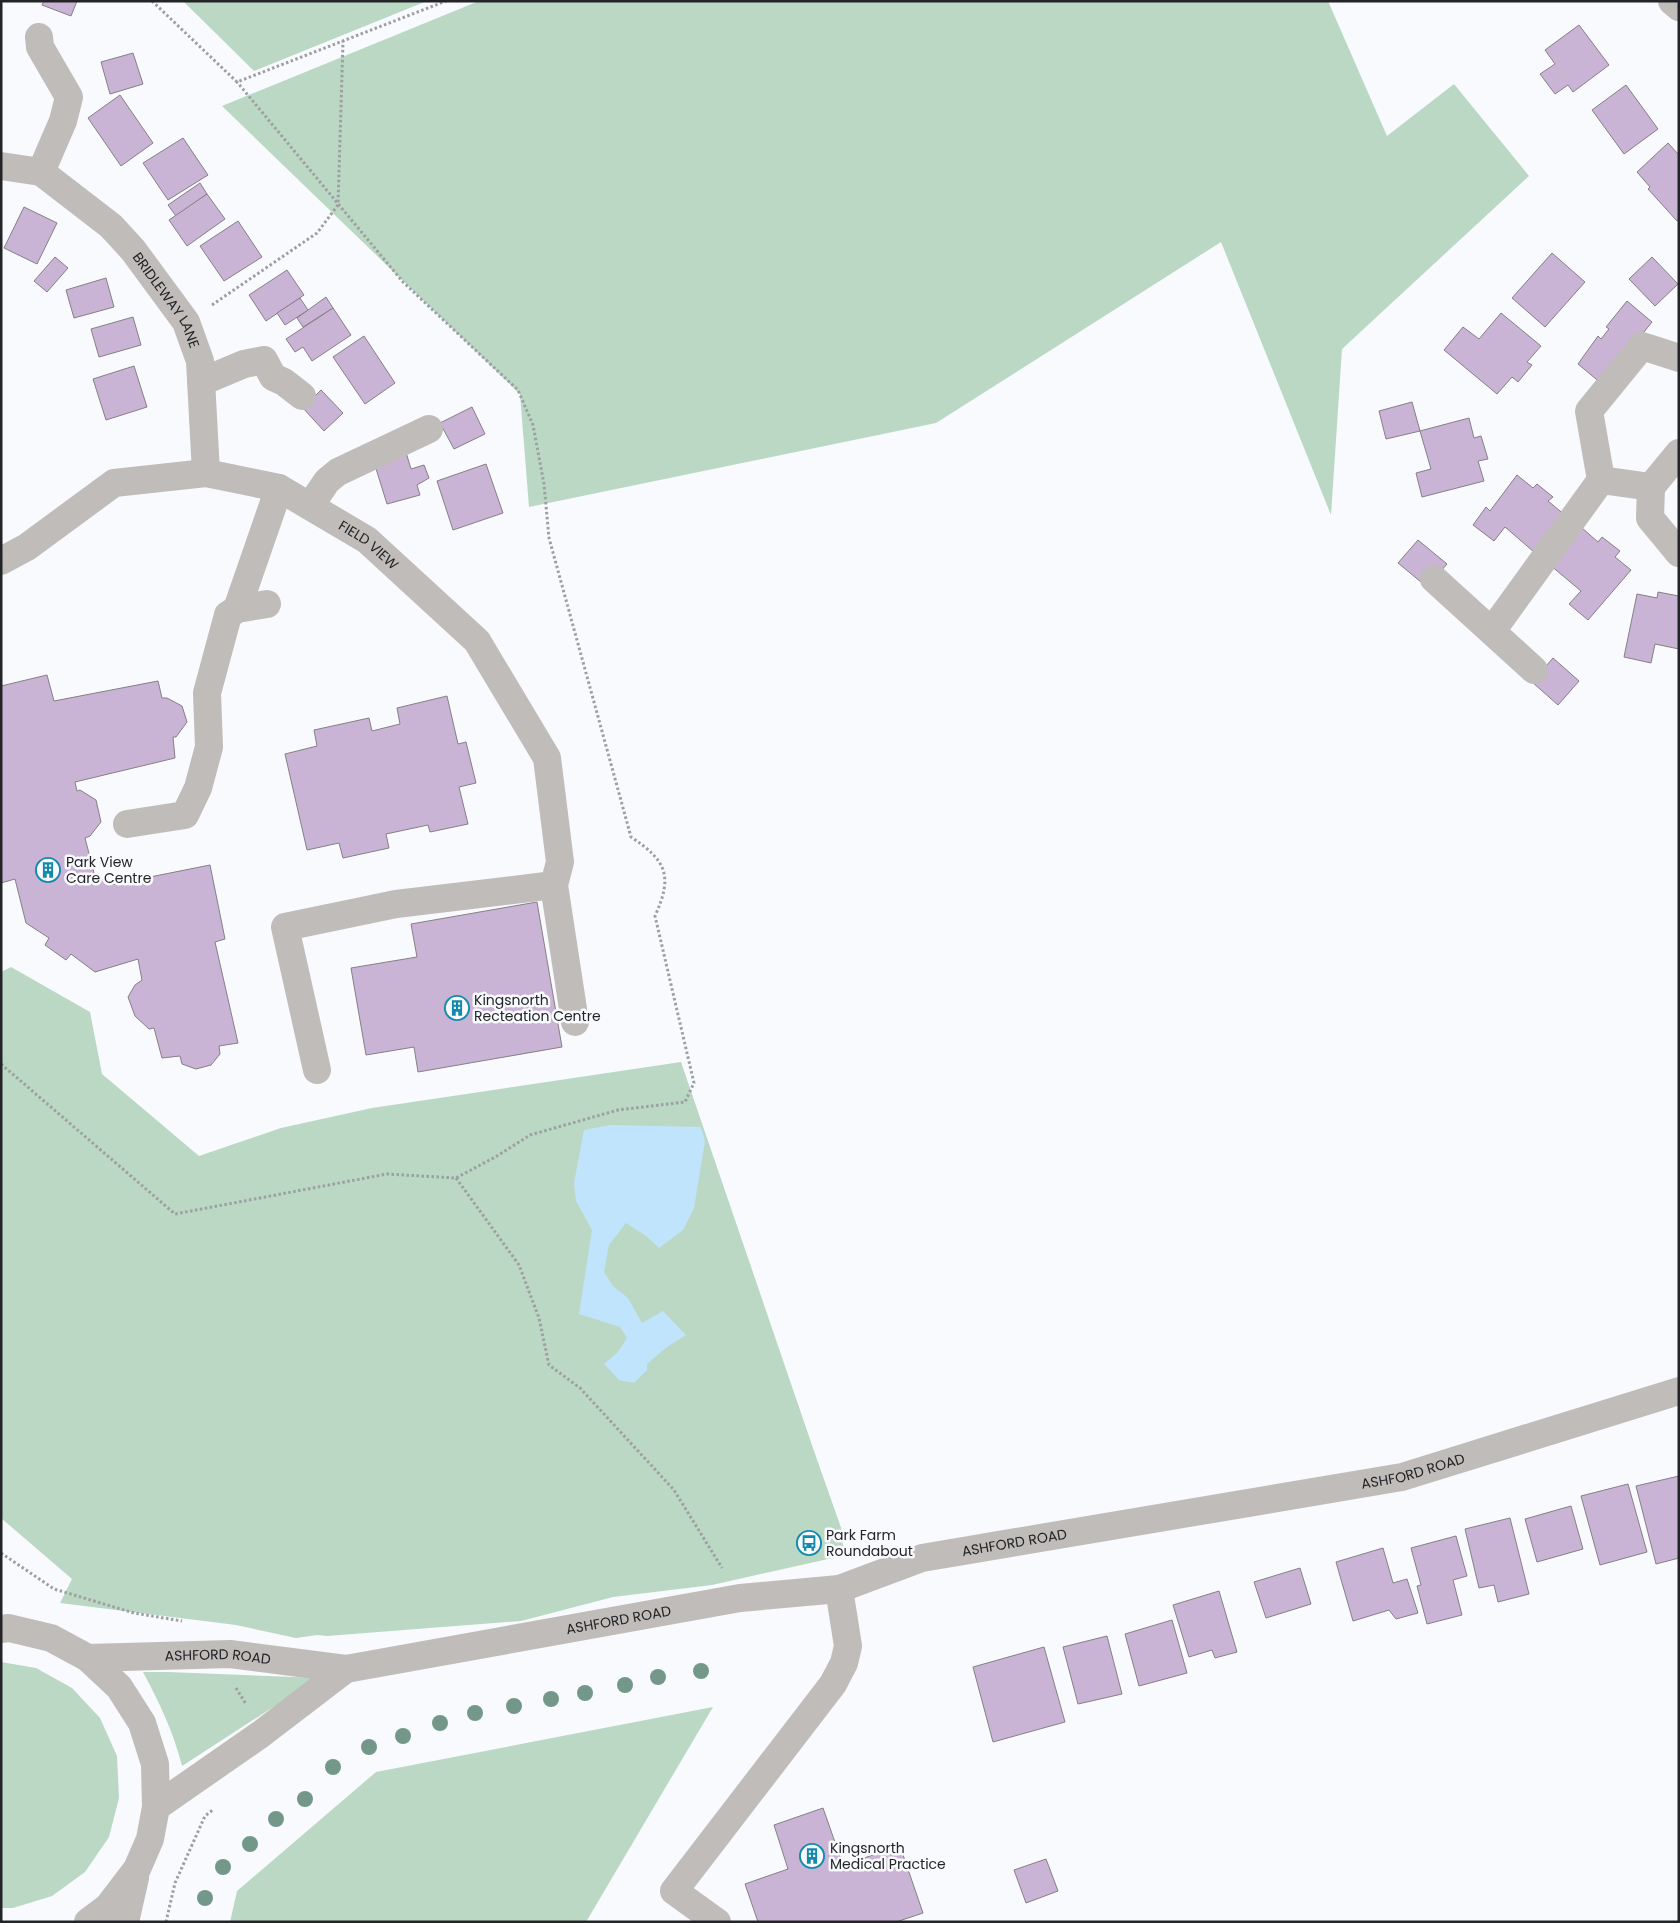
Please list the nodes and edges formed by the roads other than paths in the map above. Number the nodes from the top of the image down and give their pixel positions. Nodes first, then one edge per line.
1 (1672, 1) edge
2 (1679, 7) edge
3 (39, 37) dead end
4 (1, 166) edge
5 (41, 172) junction
6 (1679, 358) edge
7 (201, 382) junction
8 (302, 396) dead end
9 (429, 429) dead end
10 (1679, 453) edge
11 (206, 472) junction
12 (1602, 480) junction
13 (279, 488) junction
14 (1651, 488) junction
15 (310, 506) junction
16 (1679, 553) edge
17 (1, 560) edge
18 (1434, 579) dead end
19 (267, 604) dead end
20 (236, 609) junction
21 (1492, 631) junction
22 (1534, 670) dead end
23 (127, 824) dead end
24 (554, 885) junction
25 (575, 1022) dead end
26 (317, 1070) dead end
27 (1679, 1391) edge
28 (839, 1589) junction
29 (4, 1626) edge
30 (88, 1658) junction
31 (346, 1669) junction
32 (156, 1807) junction
33 (137, 1870) junction
34 (88, 1922) edge
35 (125, 1922) edge
36 (717, 1922) edge

1 - 2 street
3 - 5 street
4 - 5 street, BRIDLEWAY LANE
5 - 7 street, BRIDLEWAY LANE
6 - 12 street
7 - 8 street
7 - 11 street, BRIDLEWAY LANE
9 - 15 street
10 - 14 street
11 - 13 street, FIELD VIEW
11 - 17 street, FIELD VIEW
12 - 14 street
12 - 21 street
13 - 15 street, FIELD VIEW
13 - 20 street
14 - 16 street
15 - 24 street, FIELD VIEW
18 - 21 street
19 - 20 street
20 - 23 street
21 - 22 street
24 - 25 street
24 - 26 street
27 - 28 street, ASHFORD ROAD
28 - 31 street, ASHFORD ROAD
28 - 36 street
29 - 30 street
30 - 31 street, ASHFORD ROAD
30 - 32 street
31 - 32 street, ASHFORD ROAD
32 - 33 street
33 - 34 street
33 - 35 street

